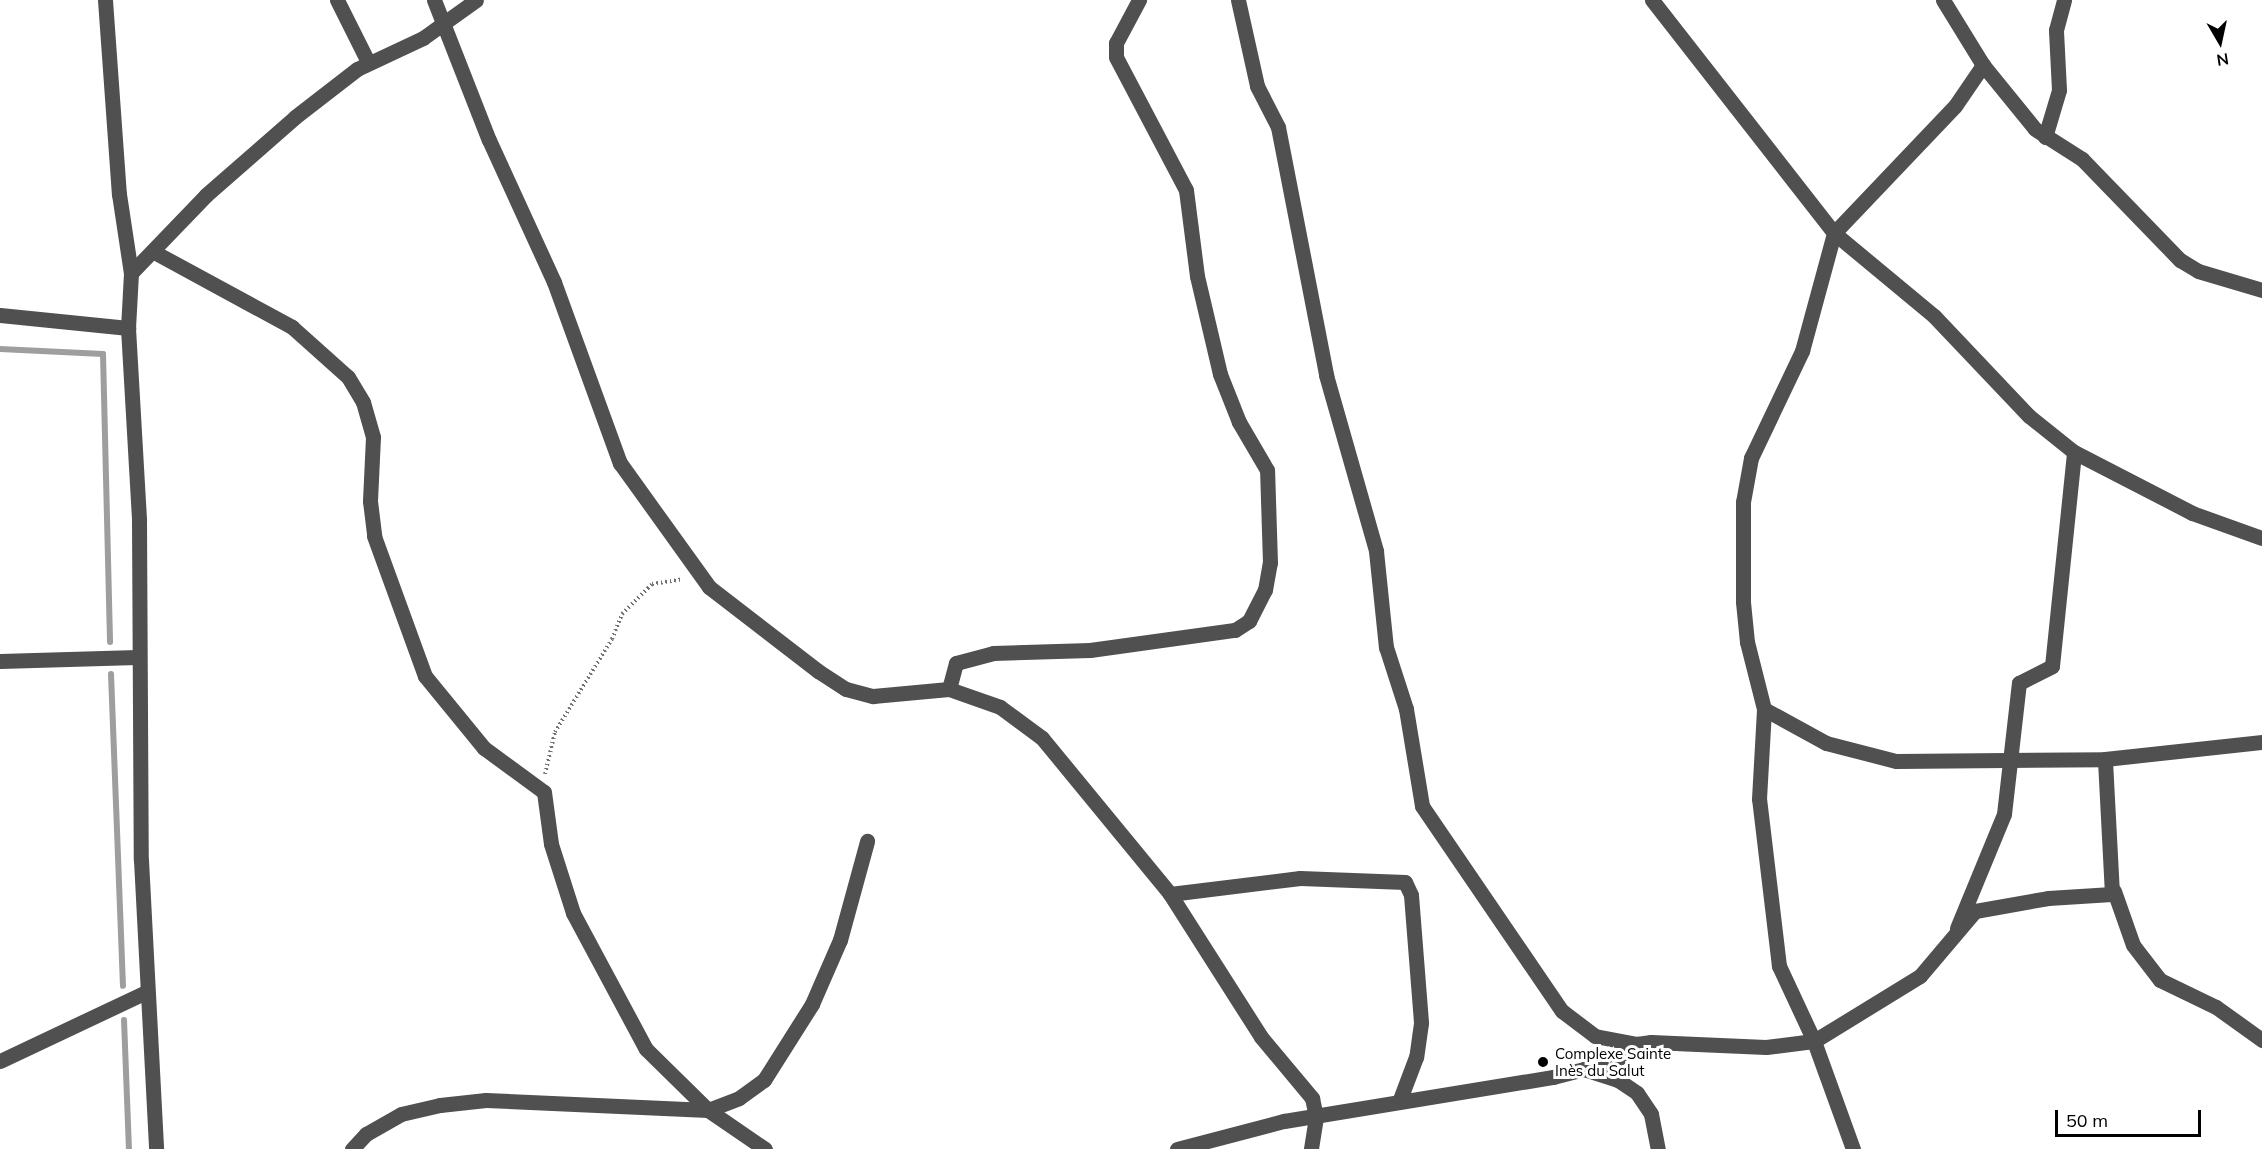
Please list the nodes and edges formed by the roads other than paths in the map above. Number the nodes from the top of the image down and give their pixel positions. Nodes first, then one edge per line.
1 (105, 0) edge
2 (337, 0) edge
3 (434, 0) edge
4 (476, 0) edge
5 (1139, 0) edge
6 (1238, 0) edge
7 (1652, 0) edge
8 (1944, 0) edge
9 (2064, 0) edge
10 (444, 24) junction
11 (368, 63) junction
12 (1983, 65) junction
13 (2045, 137) junction
14 (1834, 233) junction
15 (154, 252) junction
16 (131, 273) junction
17 (2262, 290) edge
18 (0, 315) edge
19 (128, 328) junction
20 (2074, 452) junction
21 (2262, 538) edge
22 (137, 657) junction
23 (0, 661) edge
24 (949, 689) junction
25 (1764, 709) junction
26 (2262, 742) edge
27 (2105, 759) junction
28 (2013, 761) junction
29 (867, 841) dead end
30 (2114, 891) junction
31 (1170, 894) junction
32 (1957, 928) junction
33 (146, 992) junction
34 (2262, 1040) edge
35 (1814, 1041) junction
36 (1637, 1044) junction
37 (0, 1061) edge
38 (1584, 1069) junction
39 (1399, 1102) junction
40 (708, 1110) junction
41 (1316, 1117) junction
42 (156, 1149) edge
43 (352, 1149) edge
44 (765, 1149) edge
45 (1177, 1149) edge
46 (1311, 1149) edge
47 (1658, 1149) edge
48 (1853, 1149) edge

1 - 16 street
2 - 11 street
3 - 10 street
4 - 10 street
5 - 24 street
6 - 36 street
7 - 14 street
8 - 12 street
9 - 13 street
10 - 11 street
10 - 24 street
11 - 15 street
12 - 13 street
12 - 14 street
13 - 17 street
14 - 20 street
14 - 25 street
15 - 16 street
15 - 40 street
16 - 19 street
18 - 19 street
19 - 22 street
20 - 21 street
20 - 28 street
22 - 23 street
22 - 33 street
24 - 31 street
25 - 28 street
25 - 35 street
26 - 27 street
27 - 28 street
27 - 30 street
28 - 32 street
29 - 40 street
30 - 32 street
30 - 34 street
31 - 39 street
31 - 41 street
32 - 35 street
33 - 37 street
33 - 42 street
35 - 36 street
35 - 48 street
36 - 38 street
38 - 39 street
38 - 47 street
39 - 41 street
40 - 43 street
40 - 44 street
41 - 45 street
41 - 46 street

